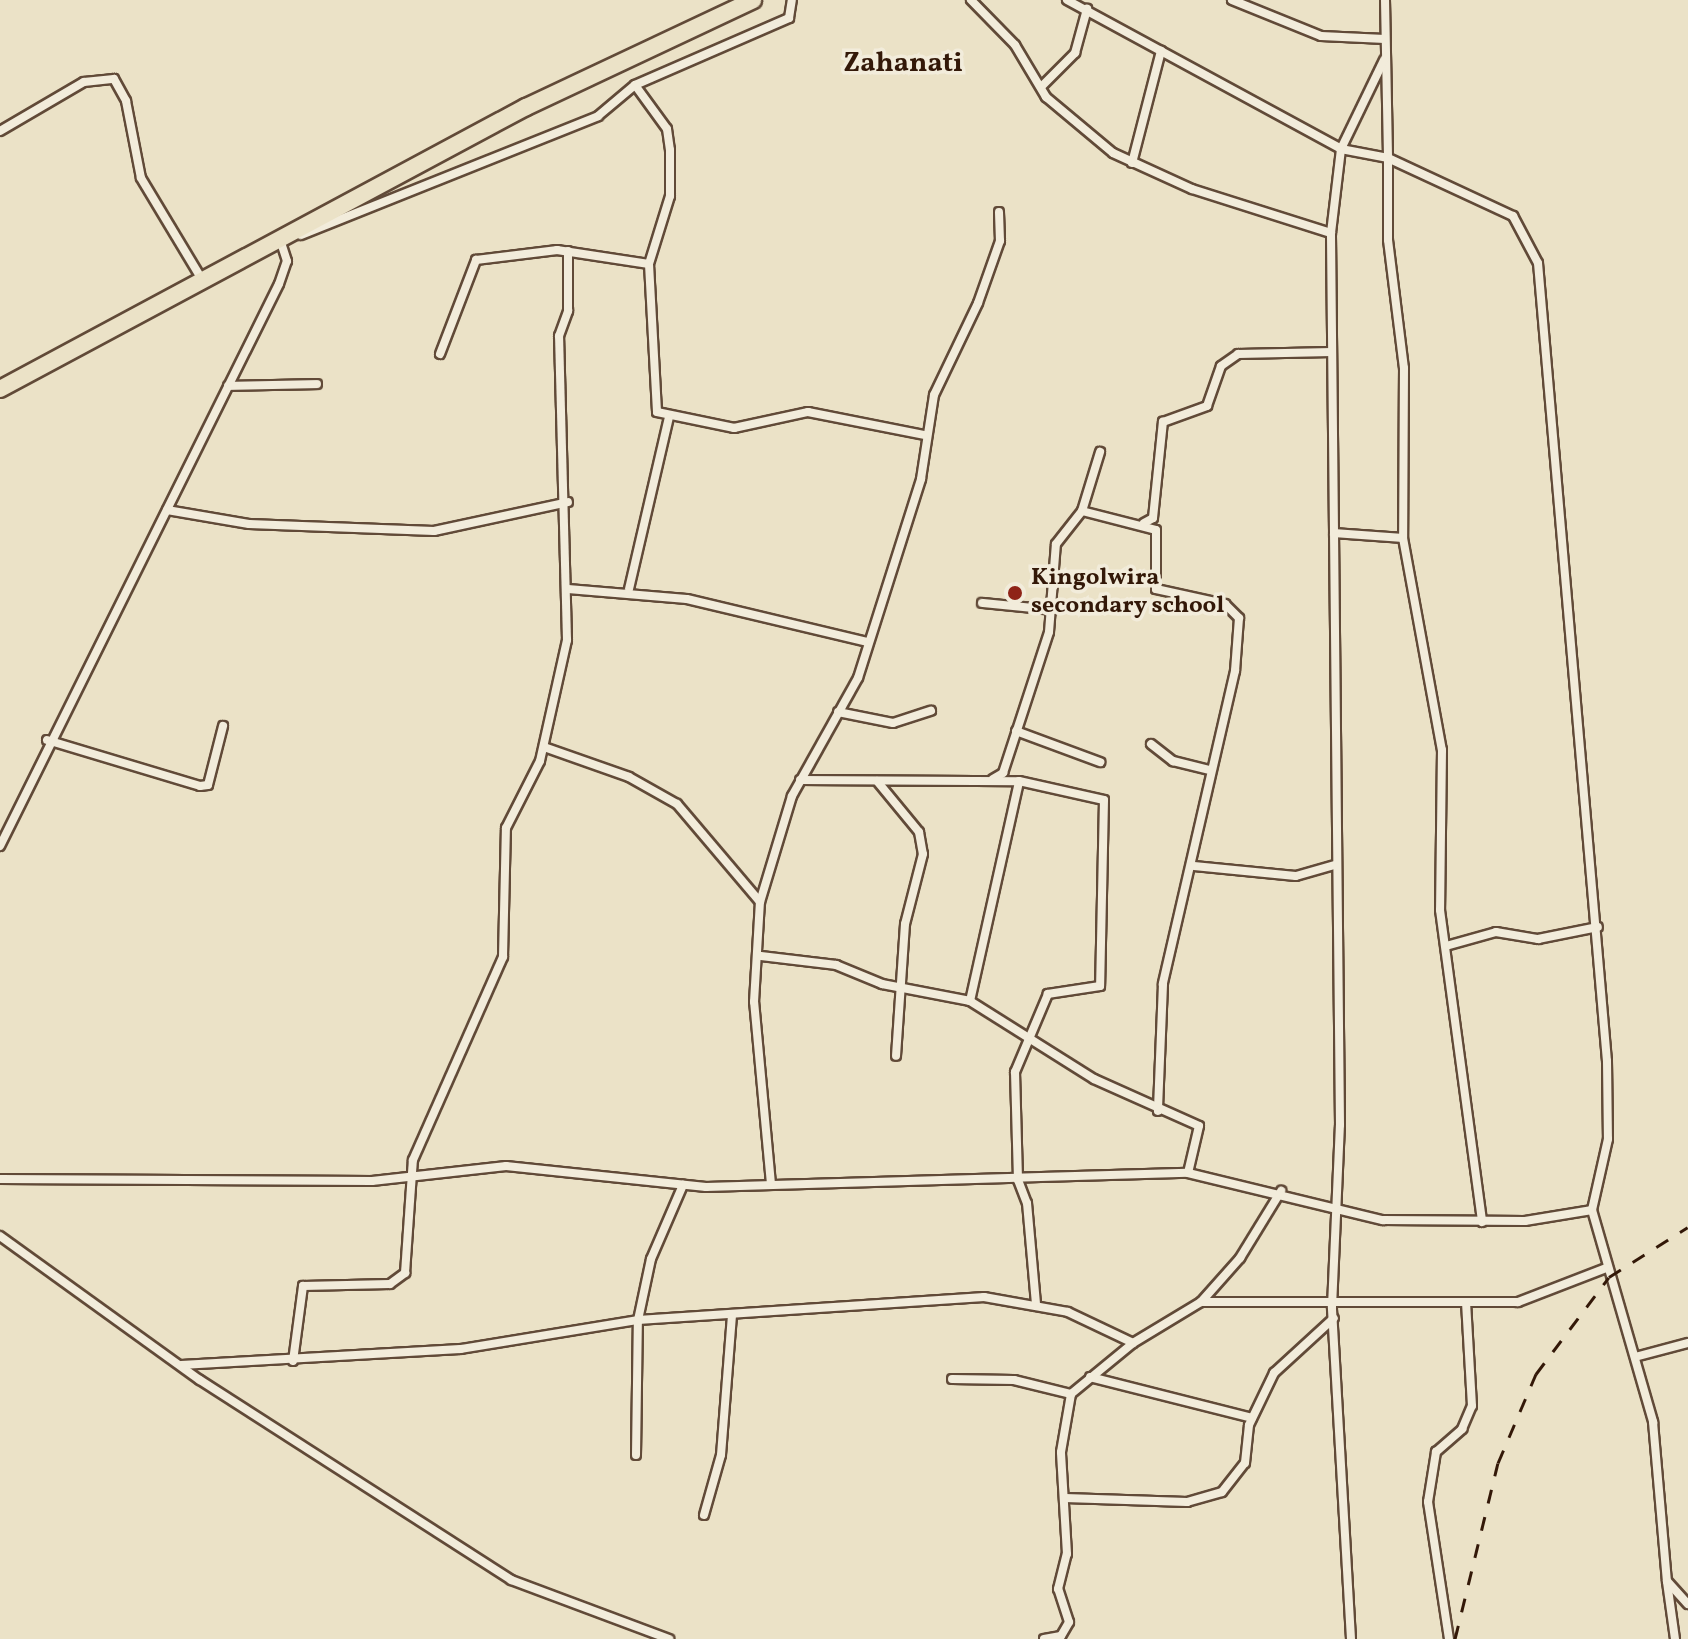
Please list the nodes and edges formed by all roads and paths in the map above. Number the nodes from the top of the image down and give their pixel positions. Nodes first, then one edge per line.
1 (753, 0) edge
2 (792, 0) edge
3 (971, 0) edge
4 (1067, 0) edge
5 (1232, 0) edge
6 (1385, 0) edge
7 (1087, 9) junction
8 (1385, 39) junction
9 (1161, 51) junction
10 (1384, 60) junction
11 (635, 85) junction
12 (1042, 86) junction
13 (0, 131) edge
14 (1341, 149) junction
15 (1388, 158) junction
16 (1132, 163) junction
17 (999, 212) dead end
18 (1331, 233) junction
19 (280, 240) junction
20 (568, 251) junction
21 (649, 264) junction
22 (200, 276) junction
23 (1332, 352) junction
24 (440, 354) dead end
25 (317, 384) dead end
26 (228, 386) junction
27 (0, 389) edge
28 (669, 417) junction
29 (924, 435) junction
30 (1100, 452) dead end
31 (568, 502) junction
32 (167, 510) junction
33 (1082, 511) junction
34 (1144, 523) junction
35 (1334, 533) junction
36 (1403, 538) junction
37 (568, 589) junction
38 (629, 589) junction
39 (982, 603) dead end
40 (1052, 610) junction
41 (867, 642) junction
42 (931, 711) dead end
43 (838, 712) junction
44 (223, 726) dead end
45 (1016, 731) junction
46 (47, 740) junction
47 (1151, 744) dead end
48 (544, 747) junction
49 (1100, 762) dead end
50 (1209, 770) junction
51 (800, 780) junction
52 (877, 781) junction
53 (989, 781) junction
54 (1019, 781) junction
55 (0, 846) edge
56 (1334, 865) junction
57 (1194, 866) junction
58 (760, 902) junction
59 (1598, 927) junction
60 (1446, 946) junction
61 (761, 956) junction
62 (903, 988) junction
63 (970, 1001) junction
64 (1030, 1041) junction
65 (896, 1056) dead end
66 (1158, 1111) junction
67 (1188, 1173) junction
68 (410, 1178) junction
69 (0, 1179) edge
70 (1018, 1180) junction
71 (771, 1184) junction
72 (683, 1185) junction
73 (1281, 1191) junction
74 (1337, 1208) junction
75 (1592, 1210) junction
76 (1482, 1222) junction
77 (0, 1236) edge
78 (1606, 1268) junction
79 (1201, 1302) junction
80 (1466, 1302) junction
81 (1036, 1303) junction
82 (1332, 1307) junction
83 (732, 1314) junction
84 (1334, 1318) junction
85 (638, 1320) junction
86 (1133, 1343) junction
87 (1688, 1343) edge
88 (1635, 1357) junction
89 (293, 1361) junction
90 (181, 1365) junction
91 (1090, 1377) junction
92 (952, 1379) dead end
93 (1071, 1394) junction
94 (1252, 1418) junction
95 (636, 1455) dead end
96 (1065, 1498) junction
97 (704, 1515) dead end
98 (1667, 1581) junction
99 (1688, 1604) edge
100 (669, 1639) edge
101 (1044, 1639) edge
102 (1351, 1639) edge
103 (1449, 1639) edge
104 (1675, 1639) edge

1 - 19 highway
2 - 11 street
3 - 12 street
4 - 7 street
5 - 8 street
6 - 8 street
7 - 9 street
7 - 12 street
8 - 10 street
9 - 14 street
9 - 16 street
10 - 14 street
10 - 15 street
11 - 19 street
11 - 21 street
12 - 16 street
13 - 22 street
14 - 15 street
14 - 18 street
15 - 36 street
15 - 59 street
16 - 18 street
17 - 29 street
18 - 23 street
19 - 22 highway
19 - 26 street
20 - 21 street
20 - 24 street
20 - 31 street
21 - 28 street
22 - 27 highway
23 - 34 street
23 - 35 street
25 - 26 street
26 - 32 street
28 - 29 street
28 - 38 street
29 - 41 street
30 - 33 street
31 - 32 street
31 - 37 street
32 - 46 street
33 - 34 street
33 - 40 street
34 - 50 street
35 - 36 street
35 - 56 street
36 - 60 street
37 - 38 street
37 - 48 street
38 - 41 street
39 - 40 street
40 - 45 street
41 - 43 street
42 - 43 street
43 - 51 street
44 - 46 street
45 - 49 street
45 - 53 street
46 - 55 street
47 - 50 street
48 - 58 street
48 - 68 street
50 - 57 street
51 - 52 street
51 - 58 street
52 - 53 street
52 - 62 street
53 - 54 street
54 - 63 street
54 - 64 street
56 - 57 street
56 - 74 street
57 - 66 street
58 - 61 street
59 - 60 street
59 - 75 street
60 - 76 street
61 - 62 street
61 - 71 street
62 - 63 street
62 - 65 street
63 - 64 street
64 - 66 street
64 - 70 street
66 - 67 street
67 - 70 street
67 - 73 street
68 - 69 street
68 - 72 street
68 - 89 street
70 - 71 street
70 - 81 street
71 - 72 street
72 - 85 street
73 - 74 street
73 - 79 street
74 - 76 street
74 - 82 street
75 - 76 street
75 - 78 street
77 - 90 street
78 - 80 street
78 - 88 street
79 - 82 street
79 - 86 street
80 - 82 street
80 - 103 street
81 - 83 street
81 - 86 street
82 - 84 street
83 - 85 street
83 - 97 street
84 - 94 street
84 - 102 street
85 - 89 street
85 - 95 street
86 - 91 street
87 - 88 street
88 - 98 street
89 - 90 street
90 - 100 street
91 - 93 street
91 - 94 street
92 - 93 street
93 - 96 street
94 - 96 street
96 - 101 street
98 - 99 street
98 - 104 street

